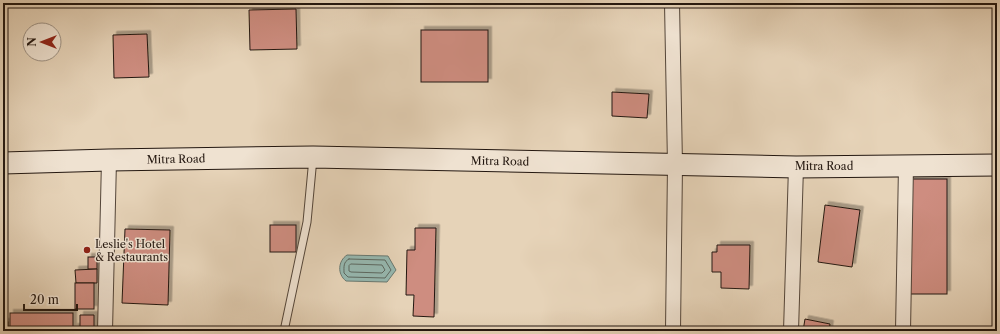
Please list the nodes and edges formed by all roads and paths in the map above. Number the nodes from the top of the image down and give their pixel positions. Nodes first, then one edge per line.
1 (672, 3) edge
2 (313, 158) junction
3 (109, 160) junction
4 (3, 163) edge
5 (675, 165) junction
6 (997, 165) edge
7 (906, 166) junction
8 (796, 167) junction
9 (105, 331) edge
10 (284, 331) edge
11 (673, 331) edge
12 (791, 331) edge
13 (903, 331) edge

1 - 5 street
2 - 3 street, Mitra Road
2 - 5 street, Mitra Road
2 - 10 lane
3 - 4 street, Mitra Road
3 - 9 street
5 - 8 street, Mitra Road
5 - 11 street
6 - 7 street, Mitra Road
7 - 8 street, Mitra Road
7 - 13 street
8 - 12 street

